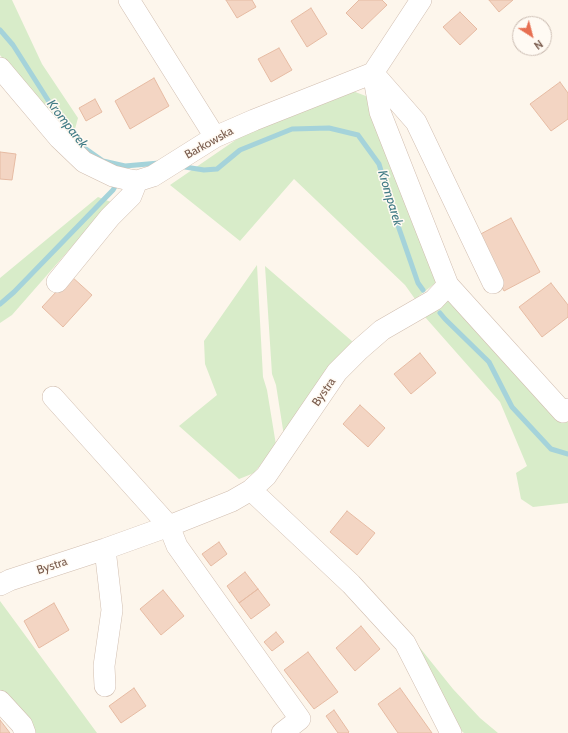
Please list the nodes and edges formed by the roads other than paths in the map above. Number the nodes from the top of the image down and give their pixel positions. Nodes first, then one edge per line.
1 (129, 0) edge
2 (422, 0) edge
3 (0, 68) edge
4 (373, 73) junction
5 (215, 137) junction
6 (127, 179) junction
7 (57, 282) dead end
8 (493, 283) dead end
9 (448, 285) junction
10 (53, 397) dead end
11 (568, 409) edge
12 (251, 490) junction
13 (169, 526) junction
14 (105, 549) junction
15 (0, 585) edge
16 (105, 686) dead end
17 (0, 700) edge
18 (25, 733) edge
19 (282, 733) edge
20 (451, 733) edge

1 - 5 street
2 - 4 street
3 - 6 street
4 - 5 street, Barkowska
4 - 8 street
4 - 9 street
5 - 6 street, Barkowska
6 - 7 street
9 - 11 street
9 - 12 street, Bystra
10 - 13 street
12 - 13 street, Bystra
12 - 20 street
13 - 14 street, Bystra
13 - 19 street
14 - 15 street, Bystra
14 - 16 street
17 - 18 street

